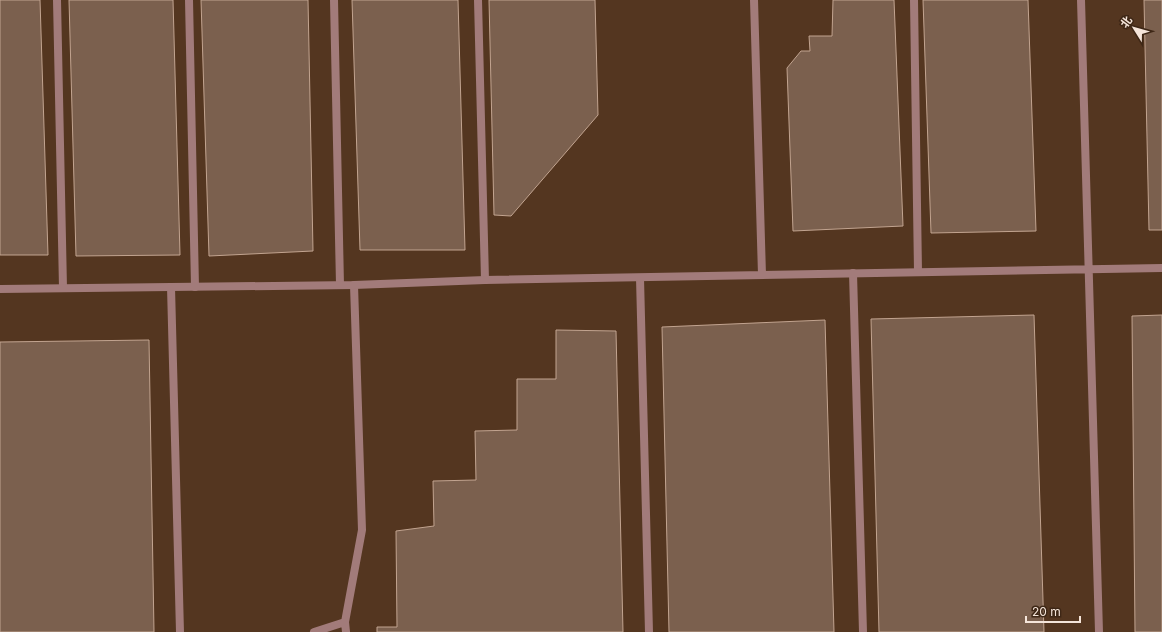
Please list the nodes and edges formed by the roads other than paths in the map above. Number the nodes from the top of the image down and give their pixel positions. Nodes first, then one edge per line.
1 (57, 0) edge
2 (189, 0) edge
3 (334, 0) edge
4 (478, 0) edge
5 (754, 0) edge
6 (914, 0) edge
7 (1081, 0) edge
8 (1162, 268) edge
9 (1088, 269) junction
10 (918, 272) junction
11 (853, 273) junction
12 (762, 275) junction
13 (640, 278) junction
14 (485, 280) junction
15 (340, 285) junction
16 (354, 285) junction
17 (171, 287) junction
18 (195, 287) junction
19 (63, 288) junction
20 (0, 289) edge
21 (346, 622) junction
22 (180, 632) edge
23 (314, 632) edge
24 (346, 632) edge
25 (649, 632) edge
26 (863, 632) edge
27 (1099, 632) edge

1 - 19 street
2 - 18 street
3 - 15 street
4 - 14 street
5 - 12 street
6 - 10 street
7 - 9 street
8 - 9 street
9 - 10 street
9 - 27 street
10 - 11 street
11 - 12 street
11 - 26 street
12 - 13 street
13 - 14 street
13 - 25 street
14 - 16 street
15 - 16 street
15 - 18 street
16 - 21 street
17 - 18 street
17 - 19 street
17 - 22 street
19 - 20 street
21 - 23 street
21 - 24 street

